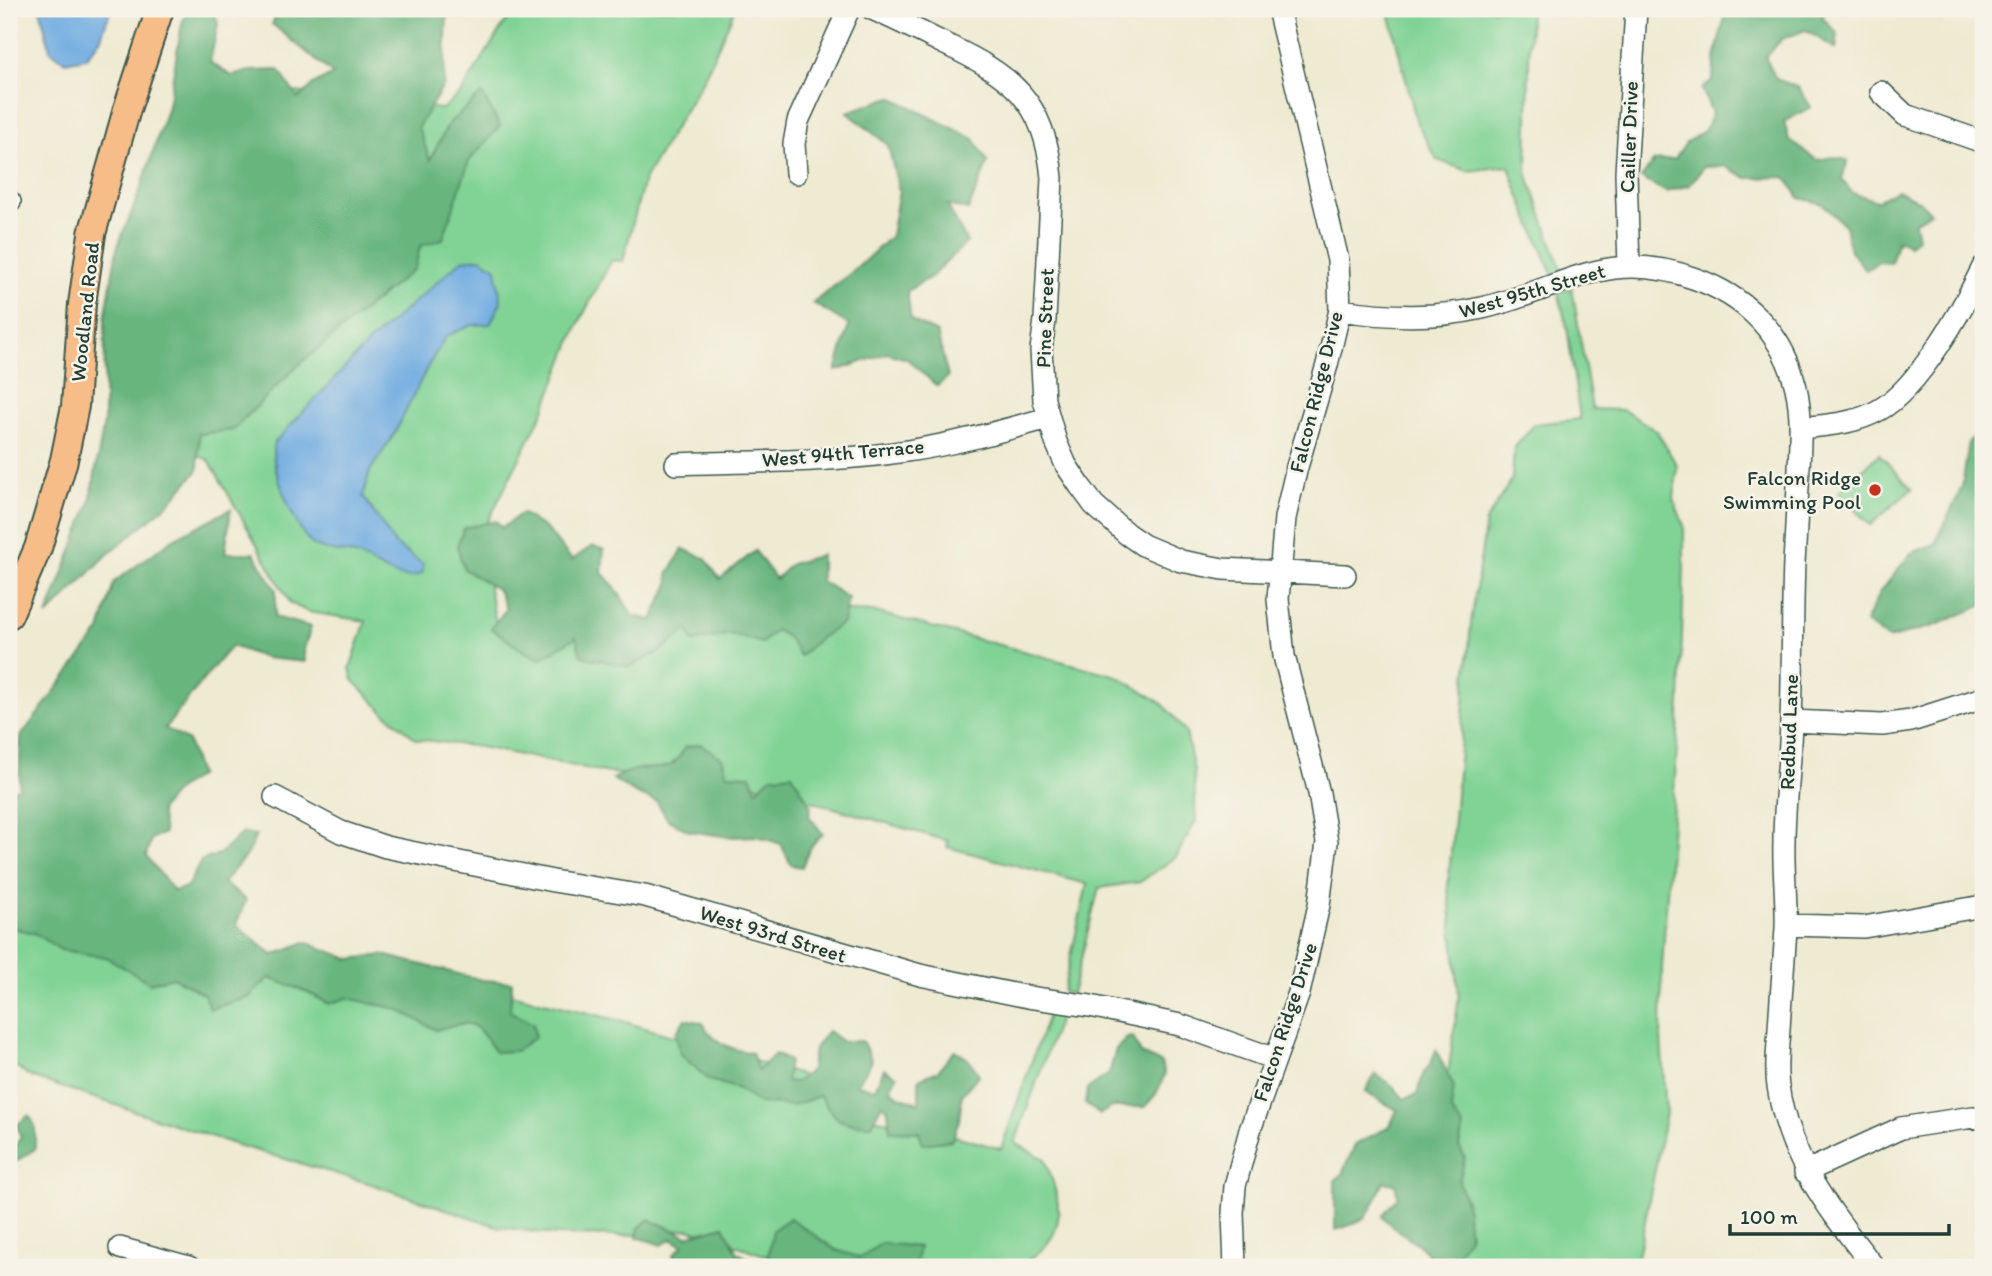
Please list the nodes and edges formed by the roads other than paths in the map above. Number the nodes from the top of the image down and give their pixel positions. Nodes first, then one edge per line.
1 (160, 9) edge
2 (849, 9) edge
3 (872, 9) edge
4 (1278, 9) edge
5 (1636, 9) edge
6 (1881, 92) dead end
7 (1983, 142) edge
8 (796, 173) dead end
9 (1629, 266) junction
10 (1983, 267) edge
11 (1340, 310) junction
12 (1048, 418) junction
13 (1801, 428) junction
14 (676, 464) dead end
15 (1279, 570) junction
16 (1345, 575) dead end
17 (9, 615) edge
18 (1983, 698) edge
19 (1791, 721) junction
20 (275, 797) dead end
21 (1983, 906) edge
22 (1786, 925) junction
23 (1275, 1059) junction
24 (1983, 1119) edge
25 (1805, 1172) junction
26 (120, 1248) dead end
27 (189, 1267) edge
28 (1235, 1267) edge
29 (1874, 1267) edge

1 - 17 main road, Woodland Road
2 - 8 street
3 - 12 street, Pine Street
4 - 11 street, Falcon Ridge Drive
5 - 9 street, Cailler Drive
6 - 7 street
9 - 11 street, West 95th Street
9 - 13 street, West 95th Street
10 - 13 street
11 - 15 street, Falcon Ridge Drive
12 - 14 street, West 94th Terrace
12 - 15 street, Pine Street
13 - 19 street, Redbud Lane
15 - 16 street
15 - 23 street, Falcon Ridge Drive
18 - 19 street
19 - 22 street, Redbud Lane
20 - 23 street, West 93rd Street
21 - 22 street
22 - 25 street, Redbud Lane
23 - 28 street, Falcon Ridge Drive
24 - 25 street
25 - 29 street, Redbud Lane
26 - 27 street

